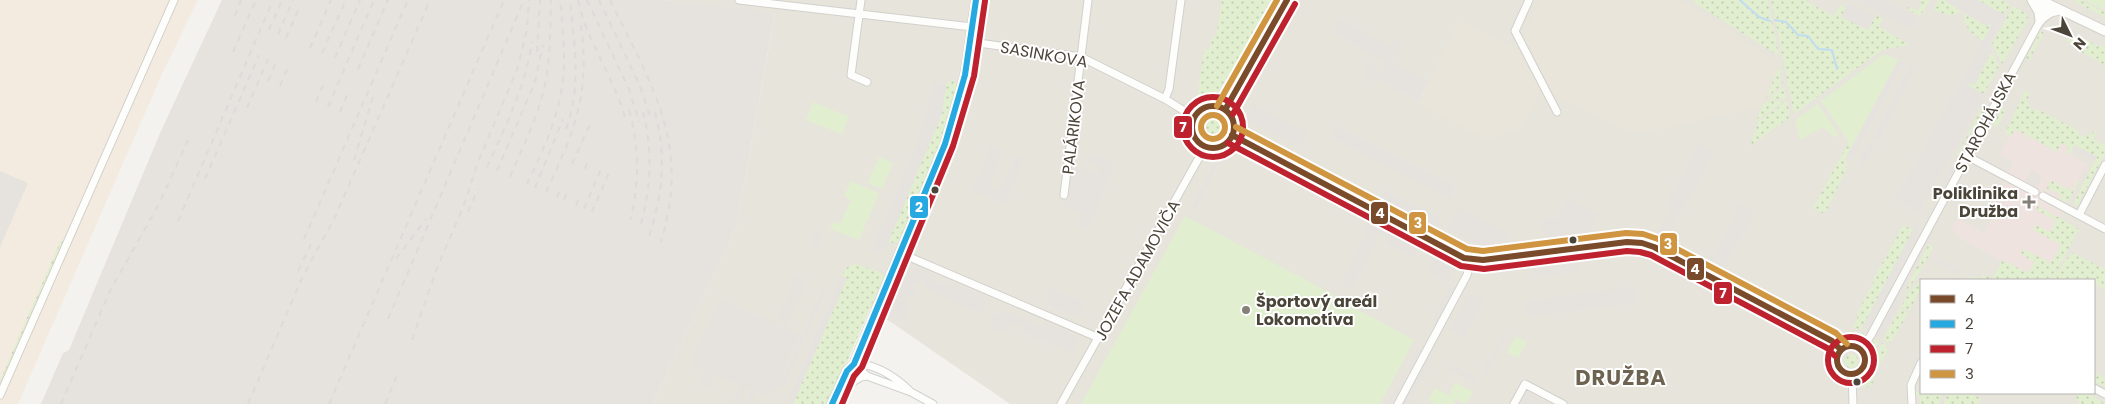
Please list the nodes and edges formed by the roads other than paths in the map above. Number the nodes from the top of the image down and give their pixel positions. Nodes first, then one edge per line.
1 (174, 0) edge
2 (739, 0) edge
3 (861, 0) edge
4 (976, 0) edge
5 (1088, 0) edge
6 (1181, 0) edge
7 (1287, 0) edge
8 (2032, 0) edge
9 (2040, 0) edge
10 (2055, 0) edge
11 (1528, 1) edge
12 (2062, 10) junction
13 (859, 14) junction
14 (2039, 16) junction
15 (972, 27) junction
16 (2105, 31) edge
17 (971, 42) junction
18 (1081, 57) junction
19 (867, 82) dead end
20 (1165, 99) junction
21 (1225, 110) junction
22 (1557, 112) dead end
23 (1194, 117) junction
24 (1232, 135) junction
25 (1206, 147) junction
26 (1967, 156) junction
27 (2105, 165) edge
28 (2035, 192) dead end
29 (1064, 195) dead end
30 (2043, 196) dead end
31 (2078, 214) junction
32 (2105, 229) edge
33 (900, 253) junction
34 (1472, 260) junction
35 (1099, 338) junction
36 (861, 349) junction
37 (1842, 350) junction
38 (1861, 350) junction
39 (854, 364) junction
40 (868, 364) junction
41 (1920, 365) edge
42 (1852, 374) junction
43 (867, 376) junction
44 (849, 384) junction
45 (911, 392) junction
46 (0, 395) edge
47 (832, 404) edge
48 (839, 404) edge
49 (933, 404) edge
50 (1062, 404) edge
51 (1398, 404) edge
52 (1514, 404) edge
53 (1563, 404) edge
54 (1854, 404) edge
55 (1912, 404) edge

1 - 46 street
2 - 13 street
3 - 13 street
4 - 15 street
5 - 18 street, PALÁRIKOVA
6 - 20 street
7 - 21 street
8 - 14 street
9 - 12 street
10 - 12 street
11 - 22 street
12 - 14 street
12 - 16 street
13 - 15 street
13 - 19 street
14 - 26 street, STAROHÁJSKA
15 - 17 street
17 - 18 street, SASINKOVA
17 - 33 street
18 - 20 street, SASINKOVA
18 - 29 street, PALÁRIKOVA
20 - 23 street, SASINKOVA
21 - 23 street
21 - 24 street
23 - 25 street
24 - 25 street
24 - 34 street
25 - 35 street, JOZEFA ADAMOVIČA
26 - 28 street
26 - 38 street, STAROHÁJSKA
27 - 31 street
30 - 31 street
31 - 32 street
33 - 35 street
33 - 36 street
34 - 37 street
34 - 51 street
35 - 50 street, JOZEFA ADAMOVIČA
36 - 39 street
36 - 40 street
37 - 38 street
37 - 42 street
38 - 42 street
39 - 40 street
39 - 43 street
39 - 44 street
39 - 47 street
40 - 45 street
41 - 55 street
42 - 54 street
43 - 44 street
43 - 45 street
44 - 48 street
45 - 49 street
52 - 53 street

